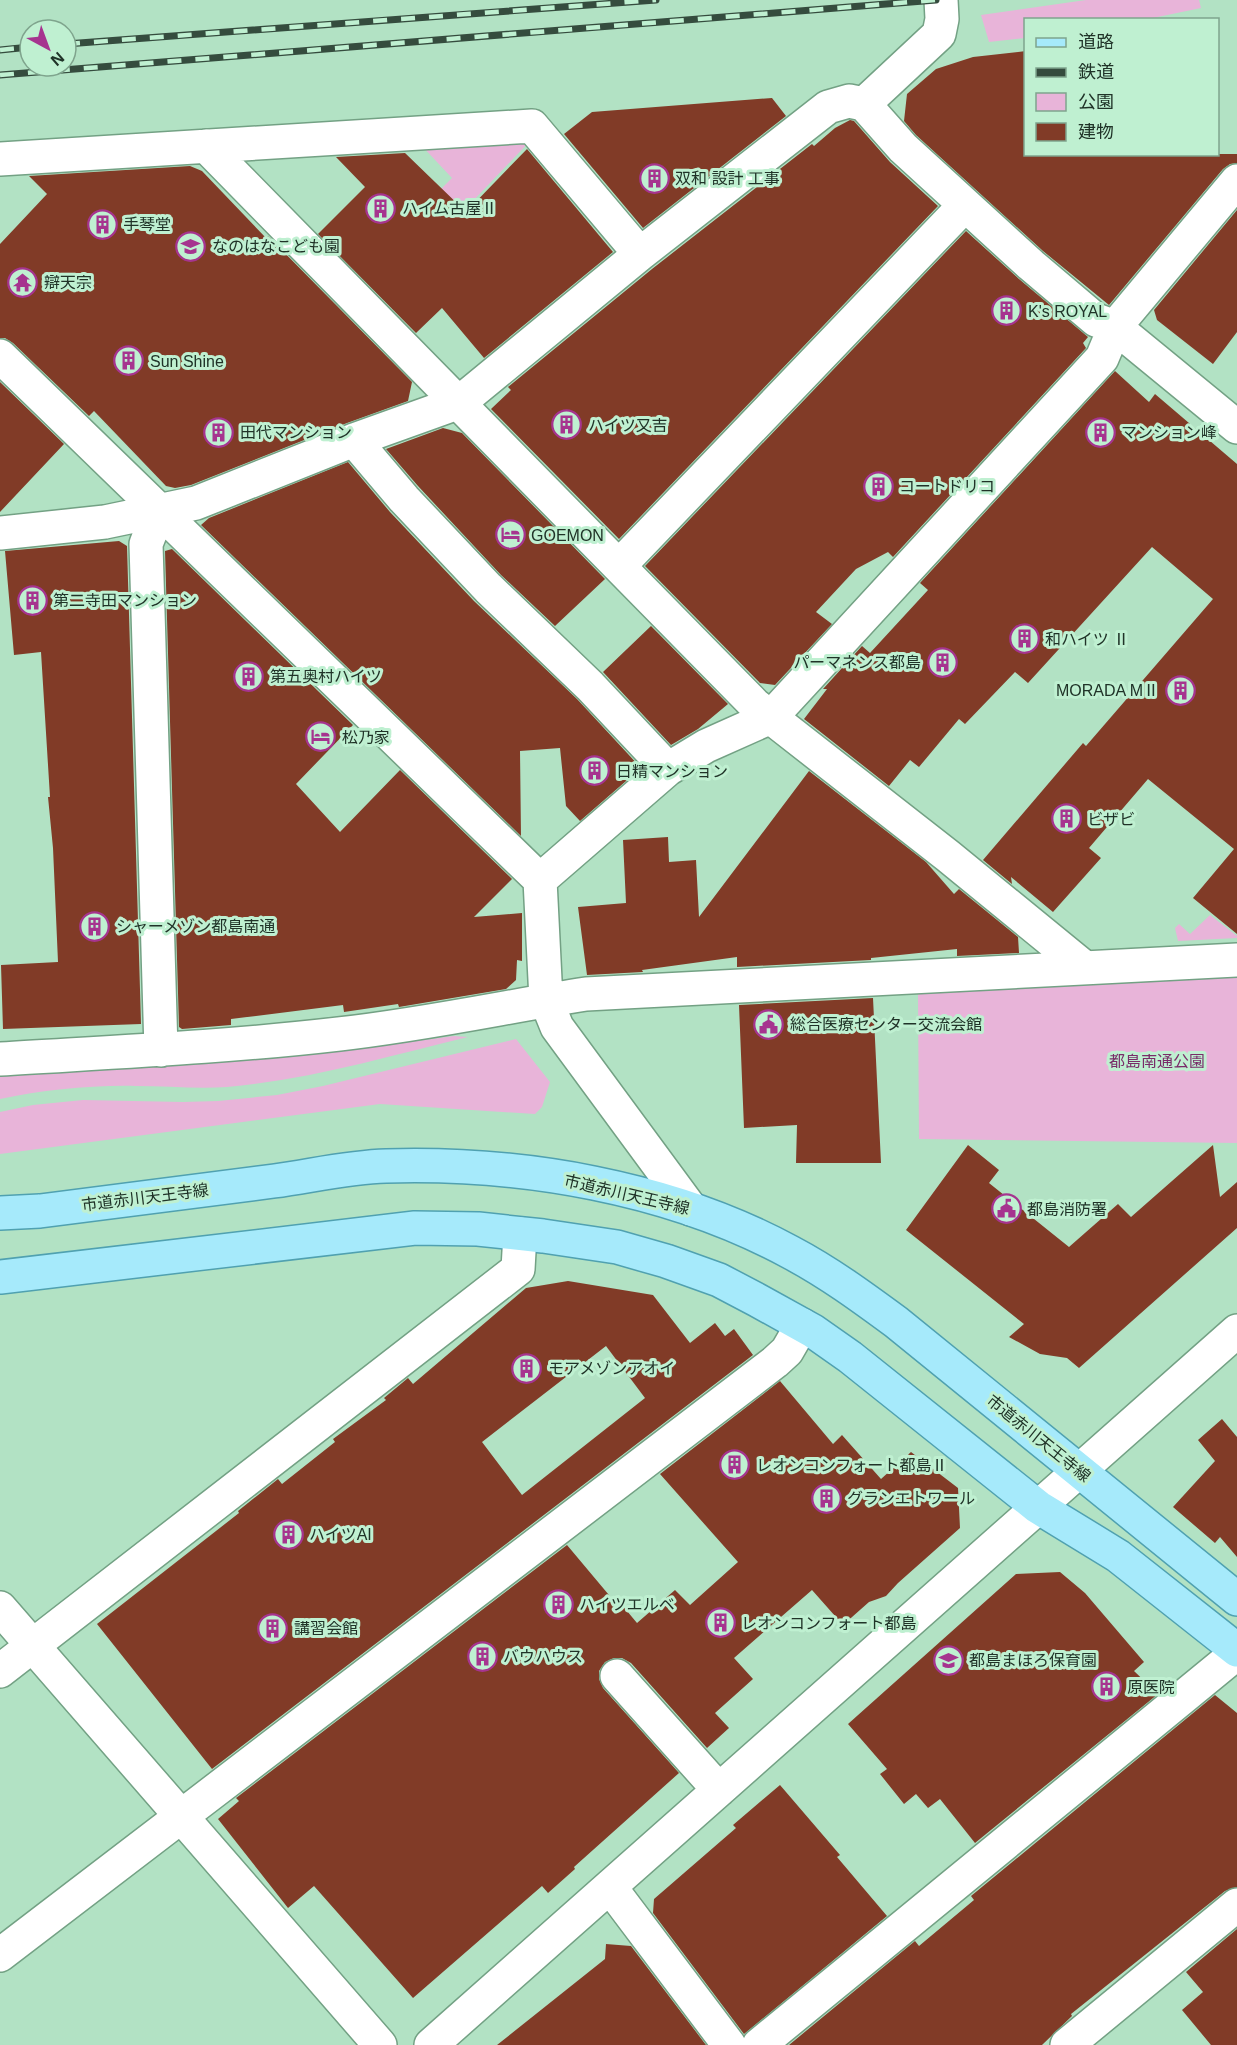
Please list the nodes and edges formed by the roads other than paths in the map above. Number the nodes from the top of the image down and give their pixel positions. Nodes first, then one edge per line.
1 (941, 0) edge
2 (864, 104) junction
3 (206, 146) junction
4 (0, 159) edge
5 (1237, 181) edge
6 (965, 205) junction
7 (640, 254) junction
8 (1115, 327) junction
9 (0, 356) edge
10 (460, 402) junction
11 (1237, 427) edge
12 (354, 440) junction
13 (159, 511) junction
14 (0, 533) edge
15 (620, 566) junction
16 (771, 717) junction
17 (668, 769) junction
18 (540, 880) junction
19 (1237, 960) edge
20 (1085, 968) junction
21 (546, 1000) junction
22 (161, 1050) junction
23 (0, 1059) edge
24 (691, 1209) junction
25 (0, 1213) edge
26 (520, 1234) junction
27 (0, 1277) edge
28 (802, 1325) junction
29 (1237, 1331) edge
30 (1079, 1470) junction
31 (1038, 1507) junction
32 (1237, 1599) edge
33 (0, 1608) edge
34 (33, 1646) junction
35 (1237, 1652) edge
36 (0, 1671) edge
37 (617, 1676) dead end
38 (719, 1790) junction
39 (183, 1816) junction
40 (610, 1887) junction
41 (1237, 1905) edge
42 (0, 1955) edge
43 (380, 2045) edge
44 (430, 2045) edge
45 (729, 2045) edge
46 (759, 2045) edge
47 (1067, 2045) edge

1 - 2 street
2 - 6 street
2 - 7 street
3 - 4 street
3 - 7 street
3 - 10 street
5 - 8 street
6 - 8 street
6 - 15 street
7 - 10 street
8 - 11 street
8 - 16 street
9 - 13 street
10 - 12 street
10 - 15 street
12 - 13 street
12 - 17 street
13 - 14 street
13 - 18 street
13 - 22 street
15 - 16 street
16 - 17 street
16 - 20 street
17 - 18 street
18 - 21 street
19 - 20 street
20 - 21 street
21 - 22 street
21 - 24 street
22 - 23 street
24 - 25 main road, 市道赤川天王寺線
24 - 30 main road, 市道赤川天王寺線
26 - 27 main road
26 - 28 main road
26 - 34 street
28 - 31 main road
28 - 39 street
29 - 30 street
30 - 31 street
30 - 32 main road, 市道赤川天王寺線
31 - 35 main road
31 - 38 street
33 - 34 street
34 - 36 street
34 - 39 street
35 - 46 street
37 - 38 street
38 - 40 street
39 - 42 street
39 - 43 street
40 - 44 street
40 - 45 street
41 - 47 street

